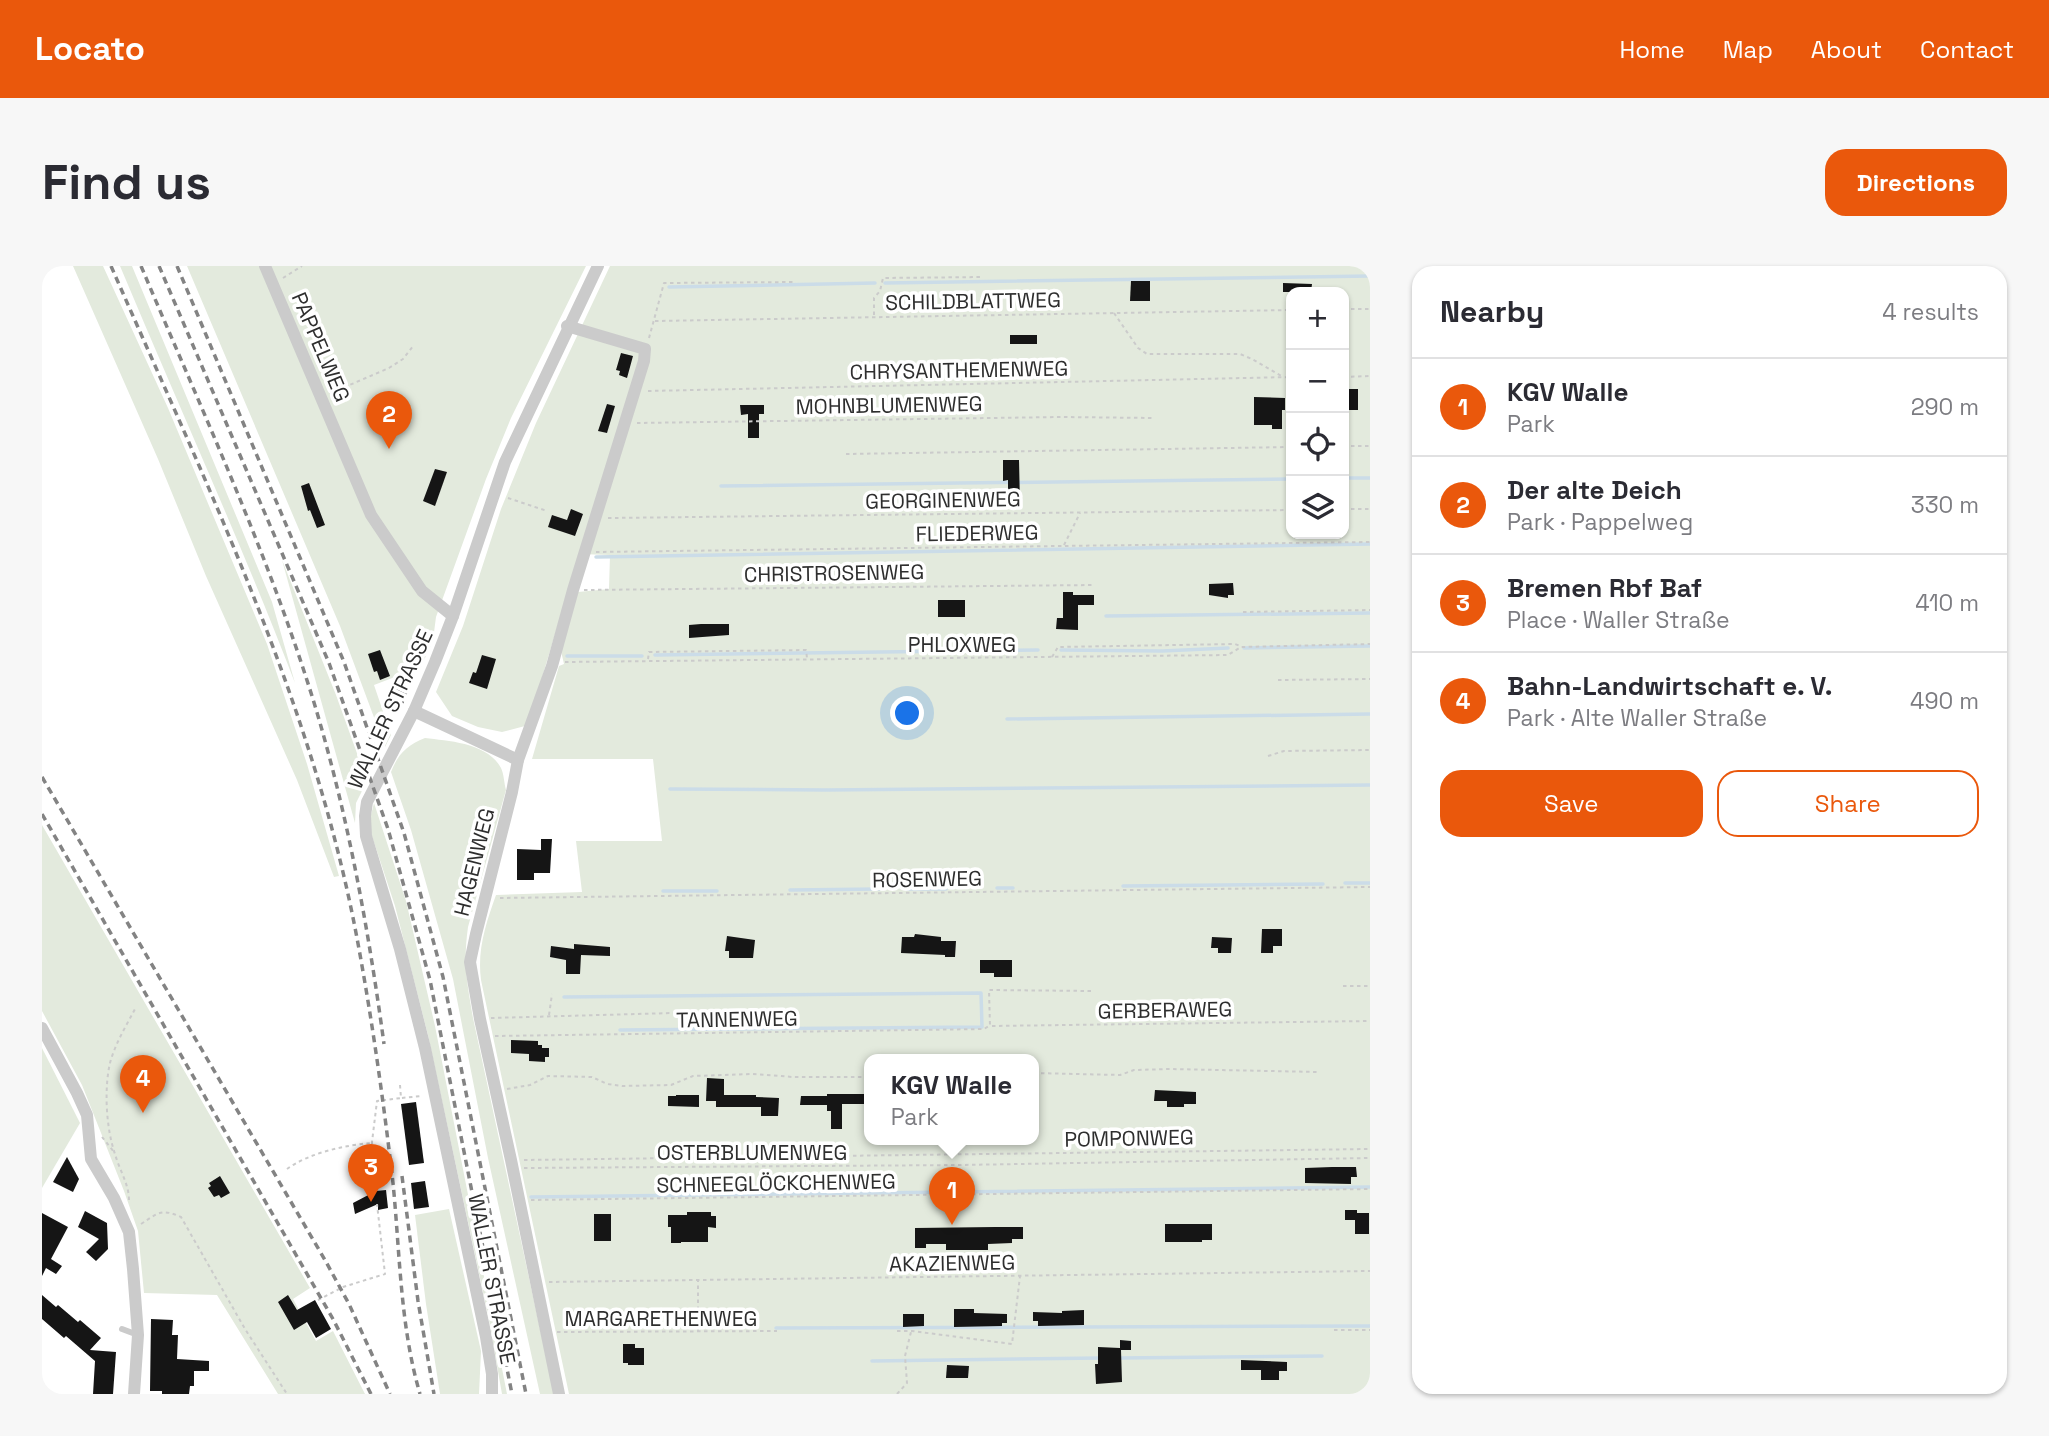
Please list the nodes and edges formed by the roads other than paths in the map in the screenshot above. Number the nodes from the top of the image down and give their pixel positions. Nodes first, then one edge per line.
1 (265, 266) edge
2 (598, 266) edge
3 (567, 327) junction
4 (453, 616) junction
5 (414, 711) junction
6 (518, 760) junction
7 (42, 1028) edge
8 (122, 1329) dead end
9 (138, 1335) junction
10 (134, 1394) edge
11 (492, 1394) edge
12 (559, 1394) edge

1 - 4 street, PAPPELWEG
2 - 3 street, WALLER STRASSE
3 - 4 street, WALLER STRASSE
3 - 6 street, HAGENWEG
4 - 5 street, WALLER STRASSE
5 - 6 street
5 - 11 street, WALLER STRASSE
6 - 12 street, HAGENWEG
7 - 9 street
8 - 9 lane
9 - 10 street

